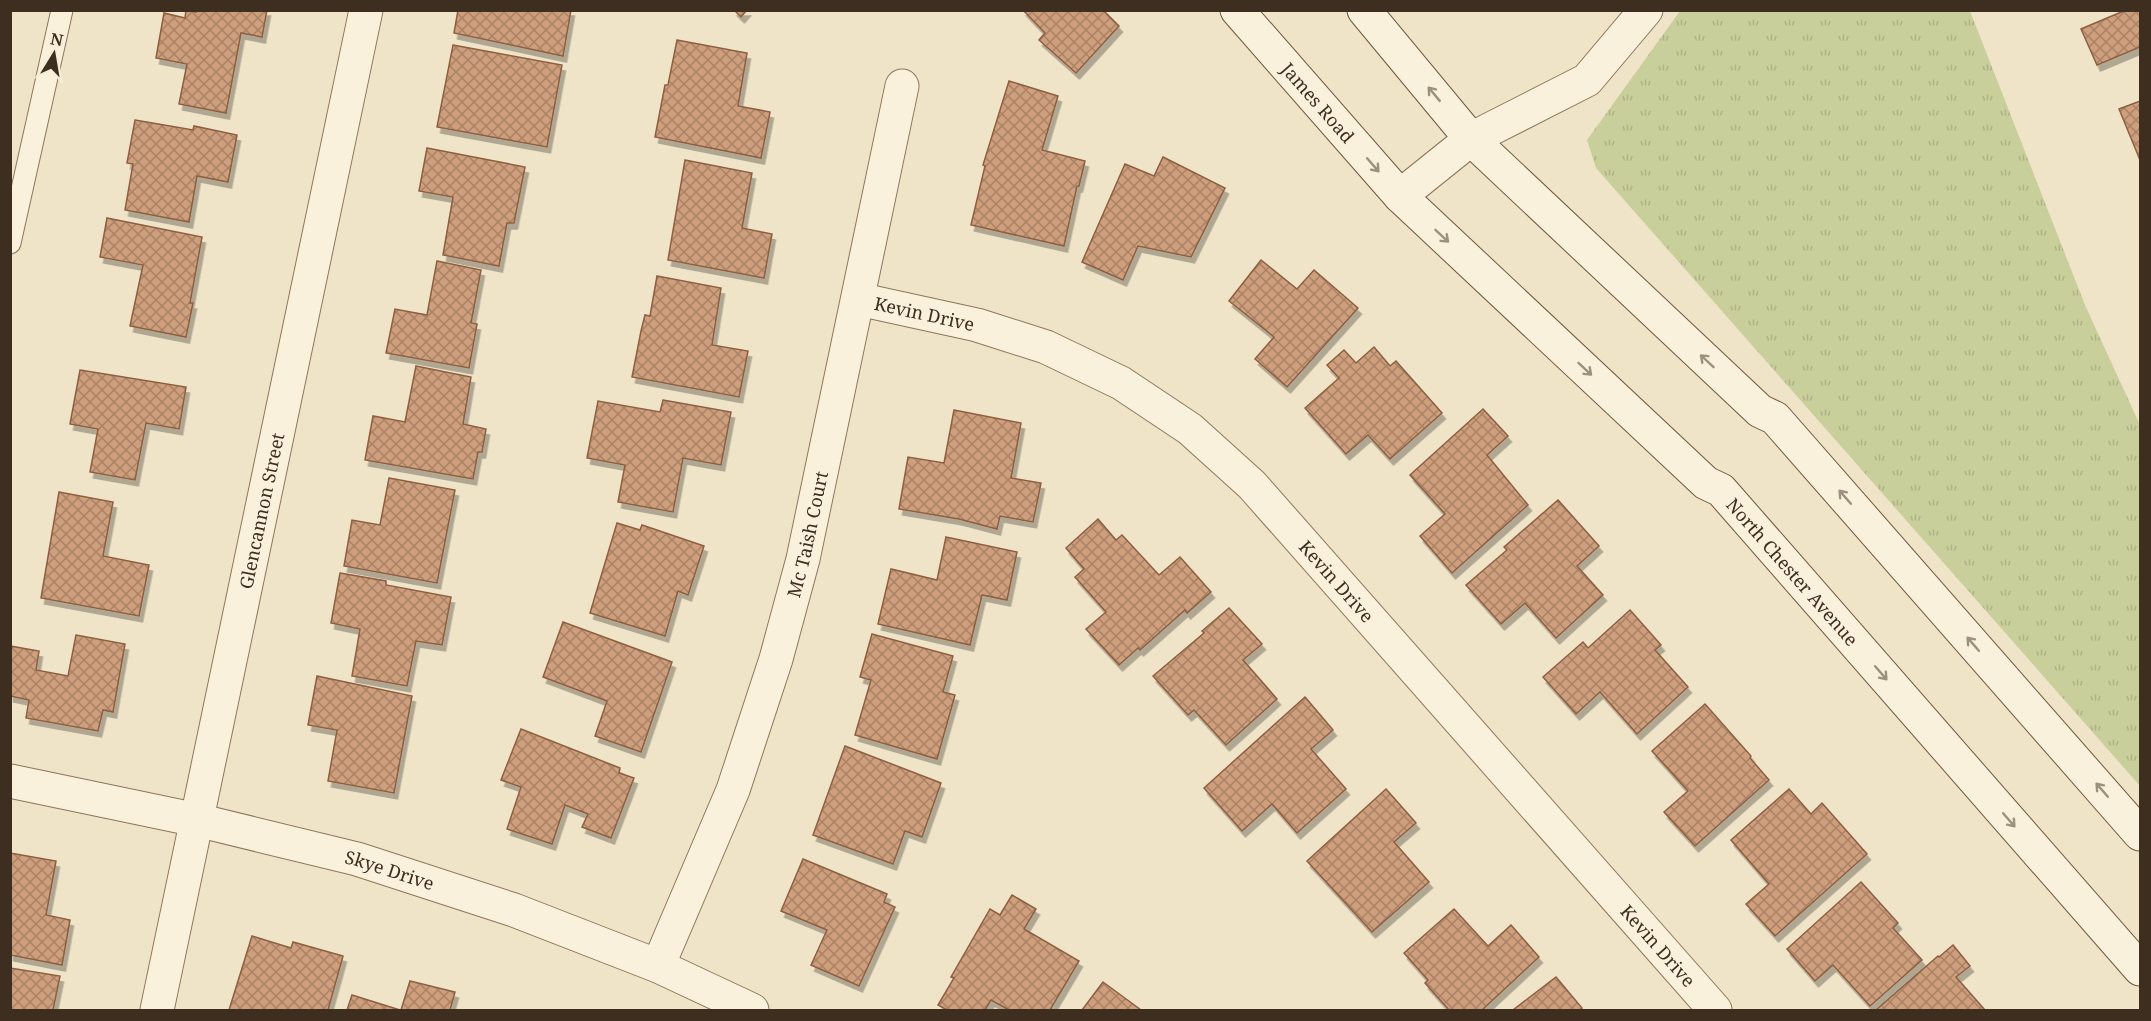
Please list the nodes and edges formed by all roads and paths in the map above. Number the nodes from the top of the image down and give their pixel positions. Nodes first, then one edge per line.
1 (62, 10) edge
2 (366, 10) edge
3 (1237, 10) edge
4 (1364, 10) edge
5 (1646, 10) edge
6 (902, 86) dead end
7 (1472, 139) junction
8 (1400, 196) junction
9 (10, 243) edge
10 (858, 299) junction
11 (10, 781) edge
12 (197, 820) junction
13 (2140, 834) edge
14 (658, 966) junction
15 (2140, 969) edge
16 (157, 1011) edge
17 (752, 1011) edge
18 (1715, 1011) edge

1 - 9 lane
2 - 12 street, Glencannon Street
3 -> 8 street, James Road
7 -> 4 street
5 - 7 street
6 - 10 street, Mc Taish Court
7 - 8 street
13 -> 7 street
8 -> 15 street, North Chester Avenue
10 - 14 street, Mc Taish Court
10 - 18 street, Kevin Drive
11 - 12 street, Skye Drive
12 - 14 street, Skye Drive
12 - 16 street, Glencannon Street
14 - 17 street, Skye Drive

